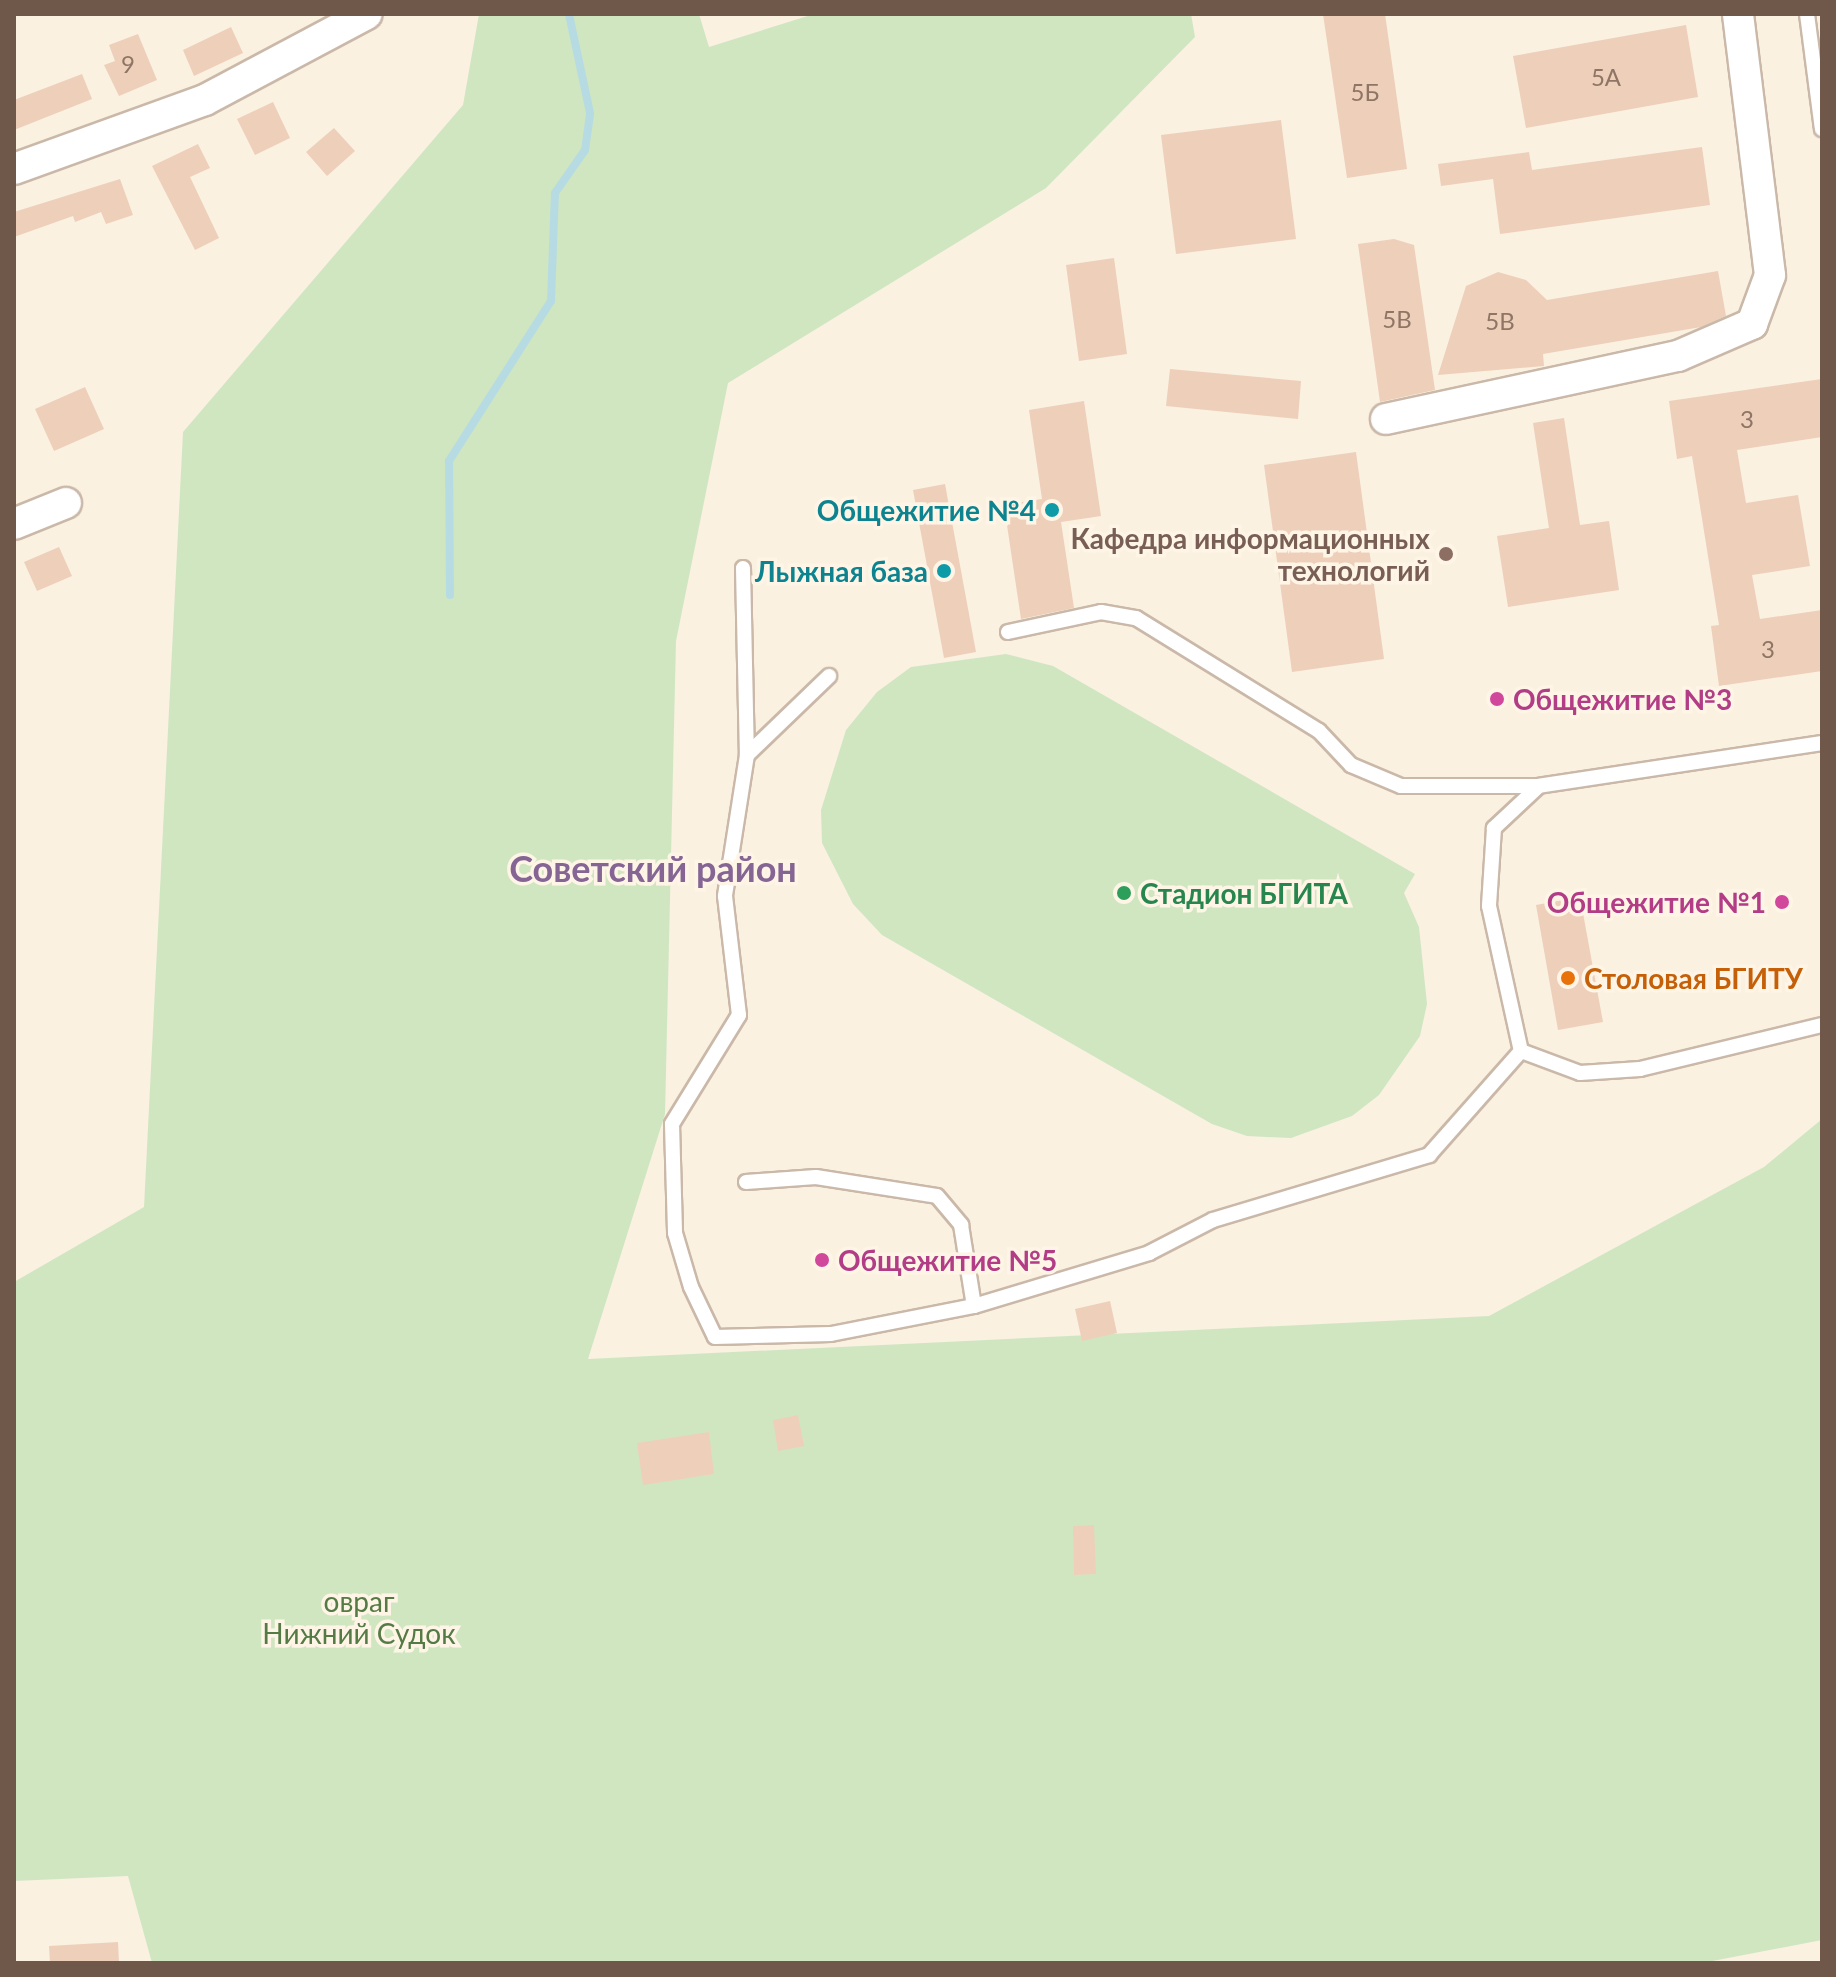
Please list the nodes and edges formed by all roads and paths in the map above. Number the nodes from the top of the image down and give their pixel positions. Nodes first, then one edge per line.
1 (367, 14) edge
2 (1738, 14) edge
3 (1807, 14) edge
4 (1822, 129) edge
5 (14, 169) edge
6 (1386, 419) dead end
7 (66, 503) dead end
8 (14, 524) edge
9 (743, 568) dead end
10 (1008, 632) dead end
11 (829, 676) dead end
12 (1822, 743) edge
13 (747, 755) junction
14 (1539, 786) junction
15 (1822, 1025) edge
16 (1521, 1051) junction
17 (746, 1182) dead end
18 (974, 1306) junction

1 - 5 street
2 - 6 street
3 - 4 lane
7 - 8 street
9 - 13 lane
10 - 14 lane
11 - 13 lane
12 - 14 lane
13 - 18 lane
14 - 16 lane
15 - 16 lane
16 - 18 lane
17 - 18 lane

